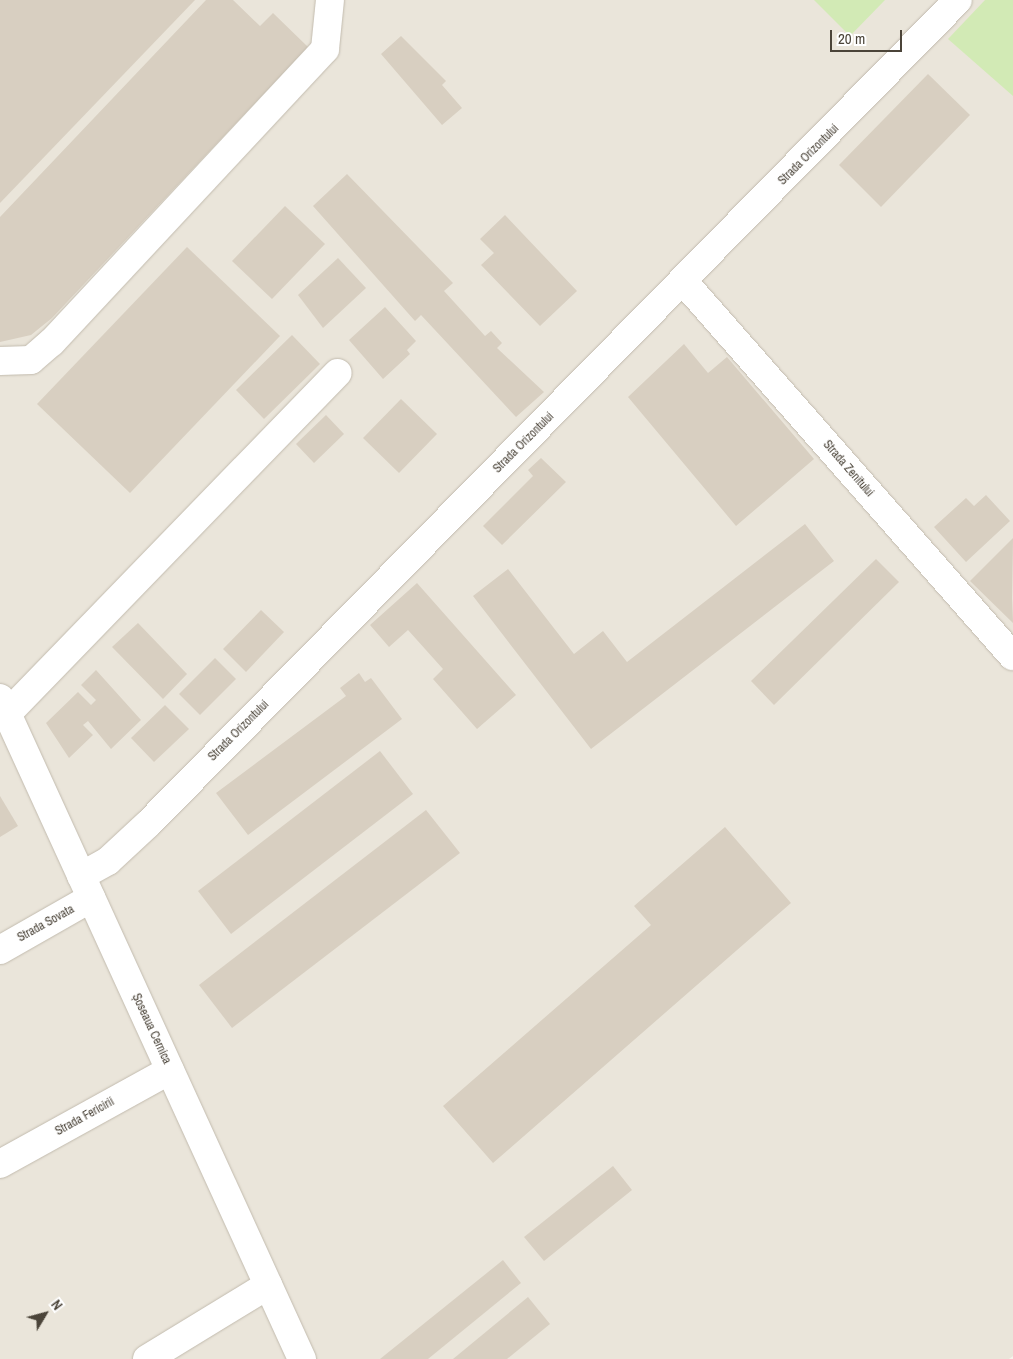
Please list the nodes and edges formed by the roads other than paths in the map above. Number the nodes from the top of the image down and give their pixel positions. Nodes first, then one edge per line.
1 (330, 0) edge
2 (958, 0) edge
3 (684, 282) junction
4 (0, 361) edge
5 (337, 373) dead end
6 (1013, 656) edge
7 (5, 718) edge
8 (86, 887) junction
9 (0, 950) edge
10 (170, 1070) junction
11 (0, 1164) edge
12 (268, 1285) junction
13 (146, 1359) edge
14 (302, 1359) edge

1 - 4 street
2 - 3 street, Strada Orizontului
3 - 6 street, Strada Zenitului
3 - 8 street, Strada Orizontului
5 - 7 street
7 - 8 street, Șoseaua Cernica
8 - 9 street, Strada Sovata
8 - 10 street, Șoseaua Cernica
10 - 11 street, Strada Fericirii
10 - 12 street, Șoseaua Cernica
12 - 13 street
12 - 14 street, Șoseaua Cernica

